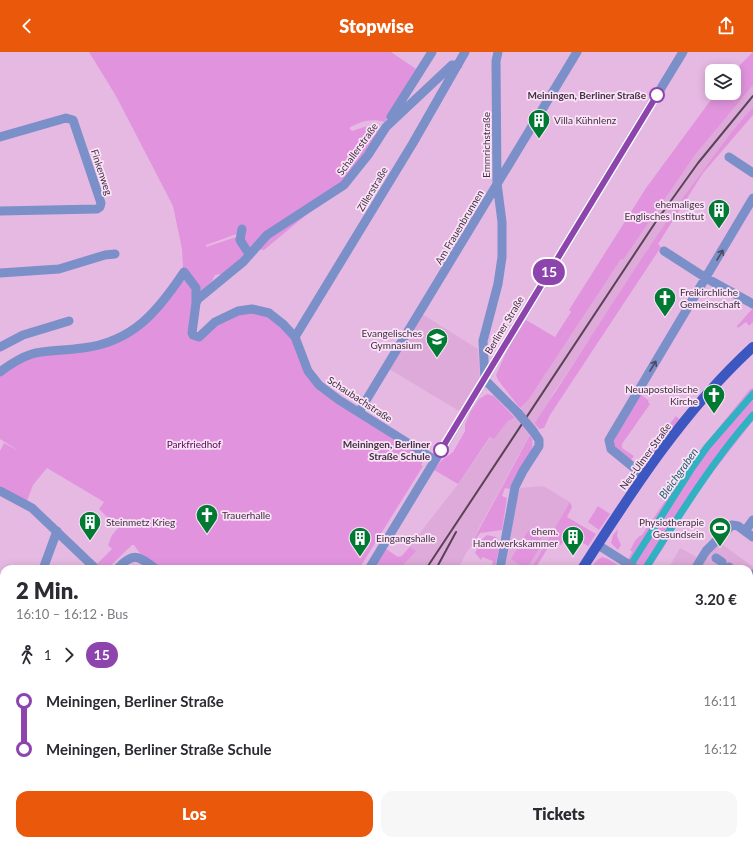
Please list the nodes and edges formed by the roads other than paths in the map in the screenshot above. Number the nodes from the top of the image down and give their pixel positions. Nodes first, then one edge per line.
1 (432, 52) edge
2 (465, 52) edge
3 (498, 52) edge
4 (577, 52) edge
5 (683, 52) edge
6 (458, 65) junction
7 (389, 124) junction
8 (0, 137) edge
9 (729, 157) dead end
10 (753, 173) edge
11 (497, 183) junction
12 (753, 198) edge
13 (0, 211) edge
14 (242, 229) dead end
15 (664, 250) dead end
16 (115, 254) dead end
17 (249, 254) junction
18 (0, 273) edge
19 (706, 278) junction
20 (196, 303) junction
21 (753, 304) edge
22 (69, 320) dead end
23 (295, 337) junction
24 (0, 347) edge
25 (753, 347) edge
26 (0, 372) edge
27 (485, 380) junction
28 (359, 412) junction
29 (435, 460) junction
30 (644, 476) junction
31 (0, 491) edge
32 (753, 520) edge
33 (745, 531) junction
34 (57, 532) junction
35 (753, 537) edge
36 (598, 545) junction
37 (719, 560) edge
38 (45, 565) edge
39 (92, 565) edge
40 (121, 565) edge
41 (151, 565) edge
42 (371, 565) edge
43 (501, 565) edge
44 (585, 565) edge
45 (629, 565) edge
46 (706, 565) edge

1 - 7 street
2 - 6 street, Zillerstraße
3 - 11 street, Emmrichstraße
4 - 11 street, Am Frauenbrunnen
5 - 27 street, Berliner Straße
6 - 7 street, Schallerstraße
6 - 23 street, Zillerstraße
7 - 17 street, Schallerstraße
8 - 13 street, Finkenweg
9 - 10 street
11 - 27 street, Emmrichstraße
11 - 28 street, Am Frauenbrunnen
19 -> 12 street
14 - 17 street
15 - 19 street
16 - 18 street
17 - 20 street, Schallerstraße
19 - 21 street
30 -> 19 street
20 - 23 street
20 - 26 street
22 - 24 street
23 - 28 street, Schaubachstraße
25 - 30 main road, Neu-Ulmer Straße
27 - 29 street, Berliner Straße
27 - 43 street, bridge
28 - 29 street, Schaubachstraße
29 - 42 street, Berliner Straße
30 - 36 main road, Neu-Ulmer Straße
31 - 34 street
32 - 33 street
33 - 35 street
33 - 37 street
34 - 38 street
34 - 39 street
36 - 44 main road, Neu-Ulmer Straße
36 - 45 street
37 - 46 street
40 - 41 street

